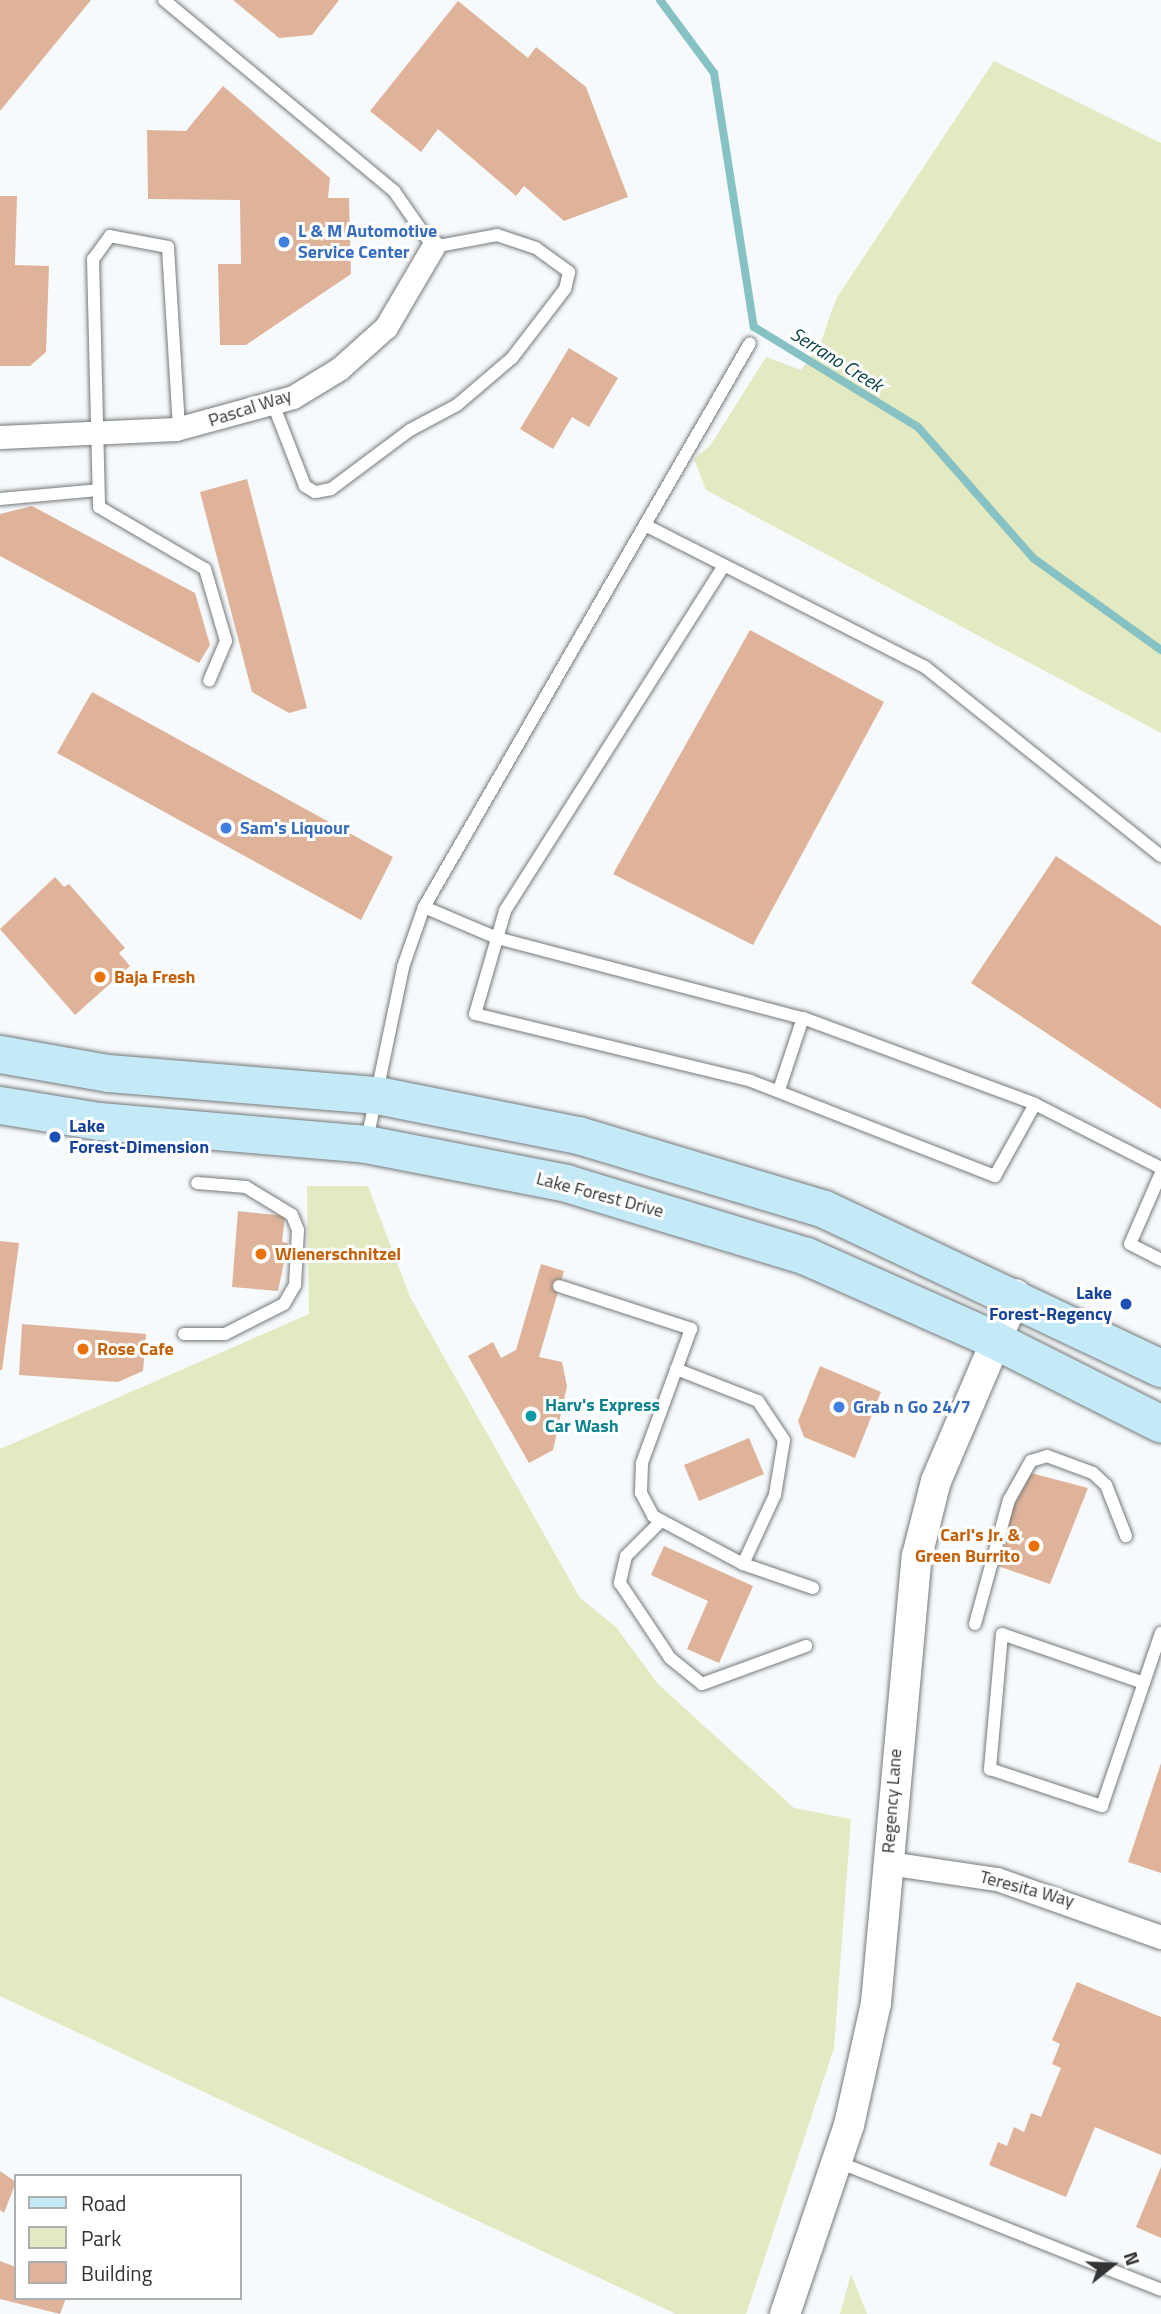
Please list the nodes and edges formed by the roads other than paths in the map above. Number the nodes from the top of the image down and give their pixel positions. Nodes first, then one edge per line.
1 (164, 0) edge
2 (433, 247) junction
3 (750, 343) dead end
4 (273, 404) junction
5 (179, 428) junction
6 (93, 430) junction
7 (0, 438) edge
8 (98, 490) junction
9 (0, 499) edge
10 (647, 526) junction
11 (723, 567) junction
12 (209, 681) dead end
13 (1161, 856) edge
14 (424, 907) junction
15 (497, 938) junction
16 (803, 1018) junction
17 (0, 1054) edge
18 (779, 1090) junction
19 (377, 1095) junction
20 (1035, 1104) junction
21 (0, 1105) edge
22 (366, 1144) junction
23 (1161, 1171) edge
24 (197, 1183) dead end
25 (1161, 1259) edge
26 (559, 1286) dead end
27 (1016, 1294) junction
28 (184, 1334) dead end
29 (993, 1339) junction
30 (1161, 1368) edge
31 (676, 1369) junction
32 (1161, 1424) edge
33 (660, 1522) junction
34 (1126, 1536) dead end
35 (743, 1564) junction
36 (813, 1588) dead end
37 (975, 1624) dead end
38 (1161, 1633) edge
39 (806, 1646) dead end
40 (1144, 1683) junction
41 (888, 1863) junction
42 (1161, 1937) edge
43 (838, 2162) junction
44 (1161, 2290) edge
45 (785, 2314) edge

1 - 2 lane
2 - 4 street, Pascal Way
2 - 4 lane
3 - 10 lane
4 - 5 street, Pascal Way
5 - 6 street, Pascal Way
5 - 6 lane
6 - 7 street, Pascal Way
6 - 8 lane
8 - 9 lane
8 - 12 lane
10 - 11 lane
10 - 14 lane
11 - 13 lane
11 - 15 lane
14 - 15 lane
14 - 19 lane
15 - 16 lane
15 - 18 lane
16 - 18 lane
16 - 20 lane
17 - 19 main road
18 - 20 lane
19 - 22 lane
19 - 27 main road
20 - 23 lane
21 - 22 main road, Lake Forest Drive
22 - 29 main road, Lake Forest Drive
23 - 25 lane
24 - 28 lane
26 - 31 lane
27 - 29 street, Regency Lane
27 - 30 main road
29 - 32 main road, Lake Forest Drive
29 - 41 street, Regency Lane
31 - 33 lane
31 - 35 lane
33 - 35 lane
33 - 39 lane
34 - 37 lane
35 - 36 lane
38 - 40 lane
40 - 40 lane
41 - 42 street, Teresita Way
41 - 43 street, Regency Lane
43 - 44 lane
43 - 45 street, Regency Lane

